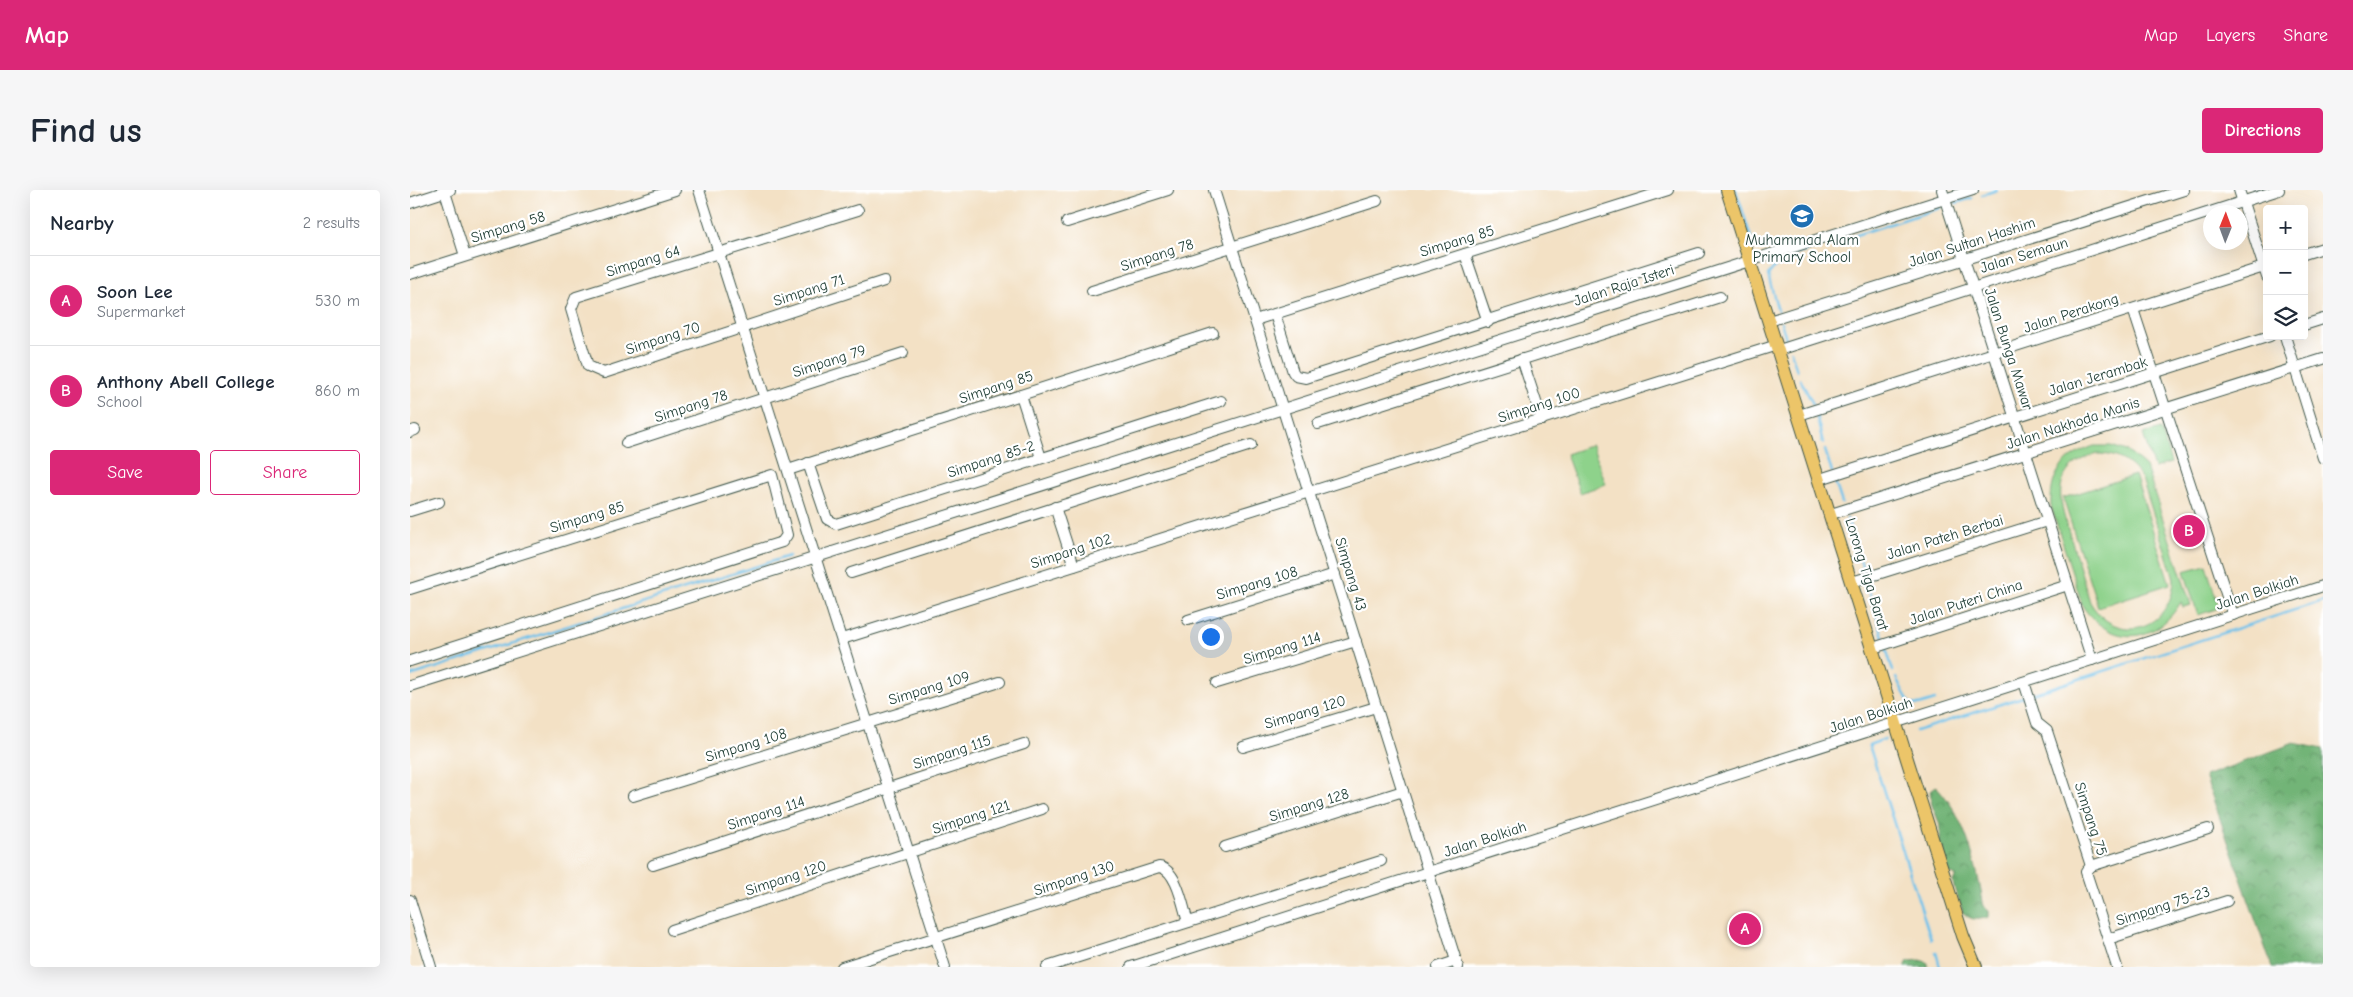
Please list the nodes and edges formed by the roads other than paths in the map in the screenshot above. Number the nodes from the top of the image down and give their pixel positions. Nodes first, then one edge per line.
1 (675, 190) edge
2 (699, 190) edge
3 (1168, 190) edge
4 (1214, 190) edge
5 (1668, 190) edge
6 (1727, 190) edge
7 (1973, 190) edge
8 (2184, 190) edge
9 (2240, 190) edge
10 (2279, 190) edge
11 (448, 191) edge
12 (1944, 194) edge
13 (1377, 201) dead end
14 (2243, 201) junction
15 (410, 203) edge
16 (858, 210) dead end
17 (1067, 222) dead end
18 (1232, 247) junction
19 (2323, 248) edge
20 (719, 253) junction
21 (1699, 253) dead end
22 (2308, 253) edge
23 (1465, 254) junction
24 (465, 256) junction
25 (1965, 260) junction
26 (1749, 261) junction
27 (2263, 261) edge
28 (2263, 271) edge
29 (410, 274) edge
30 (884, 281) dead end
31 (1973, 287) junction
32 (1092, 291) dead end
33 (1720, 297) dead end
34 (2133, 309) junction
35 (1275, 314) junction
36 (2323, 319) edge
37 (1255, 320) junction
38 (1769, 321) junction
39 (1488, 322) junction
40 (2308, 324) edge
41 (743, 328) junction
42 (1213, 333) dead end
43 (2263, 338) edge
44 (2286, 340) edge
45 (1778, 348) junction
46 (1994, 353) junction
47 (903, 354) dead end
48 (2323, 359) edge
49 (1522, 360) junction
50 (2295, 368) junction
51 (592, 370) joint
52 (2155, 374) junction
53 (1021, 395) junction
54 (765, 398) junction
55 (1221, 401) dead end
56 (1284, 409) junction
57 (2166, 409) junction
58 (1799, 415) junction
59 (2015, 417) junction
60 (1542, 420) junction
61 (1318, 424) dead end
62 (626, 443) dead end
63 (1251, 445) dead end
64 (2027, 453) junction
65 (1041, 458) junction
66 (2323, 458) edge
67 (808, 463) junction
68 (788, 470) junction
69 (1820, 479) junction
70 (1310, 493) junction
71 (438, 502) dead end
72 (1055, 508) junction
73 (410, 511) edge
74 (1831, 514) junction
75 (2047, 521) junction
76 (815, 556) junction
77 (1074, 566) junction
78 (851, 573) dead end
79 (1335, 574) junction
80 (1852, 582) junction
81 (2068, 585) junction
82 (2323, 586) edge
83 (410, 588) edge
84 (2233, 615) junction
85 (1188, 620) dead end
86 (842, 639) junction
87 (1356, 641) junction
88 (1873, 648) junction
89 (2092, 660) junction
90 (410, 661) edge
91 (1000, 682) dead end
92 (1217, 683) dead end
93 (410, 686) edge
94 (2027, 690) junction
95 (1376, 707) junction
96 (868, 722) junction
97 (1896, 723) junction
98 (1024, 744) dead end
99 (1243, 747) dead end
100 (889, 788) junction
101 (1403, 791) junction
102 (633, 796) dead end
103 (1042, 809) dead end
104 (2208, 829) dead end
105 (1225, 847) dead end
106 (909, 853) junction
107 (1381, 861) dead end
108 (653, 865) dead end
109 (2091, 866) junction
110 (1428, 873) junction
111 (410, 900) edge
112 (2226, 901) dead end
113 (1188, 922) junction
114 (672, 930) dead end
115 (421, 937) junction
116 (936, 937) junction
117 (2108, 939) junction
118 (410, 940) edge
119 (1457, 964) edge
120 (431, 967) edge
121 (842, 967) edge
122 (945, 967) edge
123 (1047, 967) edge
124 (1132, 967) edge
125 (1438, 967) edge
126 (1976, 967) edge
127 (2117, 967) edge

1 - 24 street, Simpang 58
2 - 20 street
3 - 17 street
4 - 18 street, Simpang 43
5 - 23 street, Simpang 85
6 - 26 main road, Lorong Tiga Barat
7 - 12 street, Jalan Raja Isteri
8 - 25 street, Jalan Sultan Hashim
9 - 14 street
10 - 14 street, Jalan Semaun
11 - 15 street
11 - 24 street
12 - 25 street, Jalan Bunga Mawar
12 - 26 street, Jalan Raja Isteri
13 - 18 street
14 - 27 street
14 - 31 street, Jalan Semaun
16 - 20 street, Simpang 64
18 - 32 street, Simpang 78
18 - 37 street, Simpang 43
19 - 22 street
20 - 41 street
20 - 51 street, Simpang 64
21 - 39 street
23 - 35 street, Simpang 85
23 - 39 street
24 - 29 street, Simpang 58
25 - 31 street, Jalan Bunga Mawar
25 - 38 street, Jalan Sultan Hashim
26 - 38 main road, Lorong Tiga Barat
26 - 56 street, Jalan Raja Isteri
28 - 34 street, Jalan Perakong
30 - 41 street, Simpang 71
31 - 45 street, Jalan Semaun
31 - 46 street, Jalan Bunga Mawar
33 - 49 street
34 - 46 street, Jalan Perakong
34 - 52 street
35 - 37 street, Simpang 85
35 - 39 street
36 - 40 street
37 - 56 street, Simpang 43
38 - 45 main road, Lorong Tiga Barat
41 - 51 street, Simpang 70
41 - 54 street
42 - 53 street, Simpang 85
43 - 52 street, Jalan Jerambak
44 - 50 street
45 - 58 main road, Lorong Tiga Barat
45 - 60 street, Simpang 100
46 - 58 street, Jalan Perakong
46 - 59 street, Jalan Bunga Mawar
47 - 54 street, Simpang 79
48 - 50 street, Jalan Nakhoda Manis
49 - 60 street
49 - 61 street
50 - 57 street, Jalan Nakhoda Manis
50 - 66 street
52 - 57 street
52 - 59 street, Jalan Jerambak
53 - 65 street
53 - 67 street, Simpang 85
54 - 62 street, Simpang 78
54 - 68 street
55 - 65 street, Simpang 85-2
56 - 70 street, Simpang 43
56 - 76 street, Jalan Raja Isteri
57 - 64 street, Jalan Nakhoda Manis
57 - 84 street
58 - 69 main road, Lorong Tiga Barat
59 - 64 street, Jalan Bunga Mawar
59 - 69 street, Jalan Jerambak
60 - 70 street, Simpang 100
63 - 72 street
64 - 74 street, Jalan Nakhoda Manis
64 - 75 street, Jalan Bunga Mawar
65 - 67 street, Simpang 85-2
67 - 68 street, Simpang 85
68 - 76 street
69 - 74 main road, Lorong Tiga Barat
70 - 77 street, Simpang 102
70 - 79 street, Simpang 43
71 - 73 street
72 - 77 street
72 - 78 street
74 - 80 main road, Lorong Tiga Barat
75 - 80 street, Jalan Pateh Berbai
75 - 81 street, Jalan Bunga Mawar
76 - 86 street
76 - 93 street, Jalan Raja Isteri
77 - 86 street, Simpang 102
79 - 85 street, Simpang 108
79 - 87 street, Simpang 43
80 - 88 main road, Lorong Tiga Barat
81 - 88 street, Jalan Puteri China
81 - 89 street, Jalan Bunga Mawar
82 - 84 street, Jalan Bolkiah
83 - 90 street, Simpang 85
84 - 89 street, Jalan Bolkiah
86 - 96 street
87 - 92 street, Simpang 114
87 - 95 street, Simpang 43
88 - 97 main road, Lorong Tiga Barat
89 - 94 street, Jalan Bolkiah
91 - 96 street, Simpang 109
94 - 97 street, Jalan Bolkiah
94 - 109 street, Simpang 75
95 - 99 street, Simpang 120
95 - 101 street, Simpang 43
96 - 100 street
96 - 102 street, Simpang 108
97 - 110 street, Jalan Bolkiah
97 - 126 main road, Lorong Tiga Barat
98 - 100 street, Simpang 115
100 - 106 street
100 - 108 street, Simpang 114
101 - 105 street, Simpang 128
101 - 110 street, Simpang 43
103 - 106 street, Simpang 121
104 - 109 street
106 - 114 street, Simpang 120
106 - 116 street
107 - 113 street
109 - 117 street, Simpang 75
110 - 119 street, Simpang 43
110 - 124 street, Jalan Bolkiah
111 - 115 street
112 - 117 street, Simpang 75-23
113 - 116 street, Simpang 130
113 - 123 street
115 - 118 street
115 - 120 street
116 - 121 street
116 - 122 street
117 - 127 street, Simpang 75
119 - 125 street

